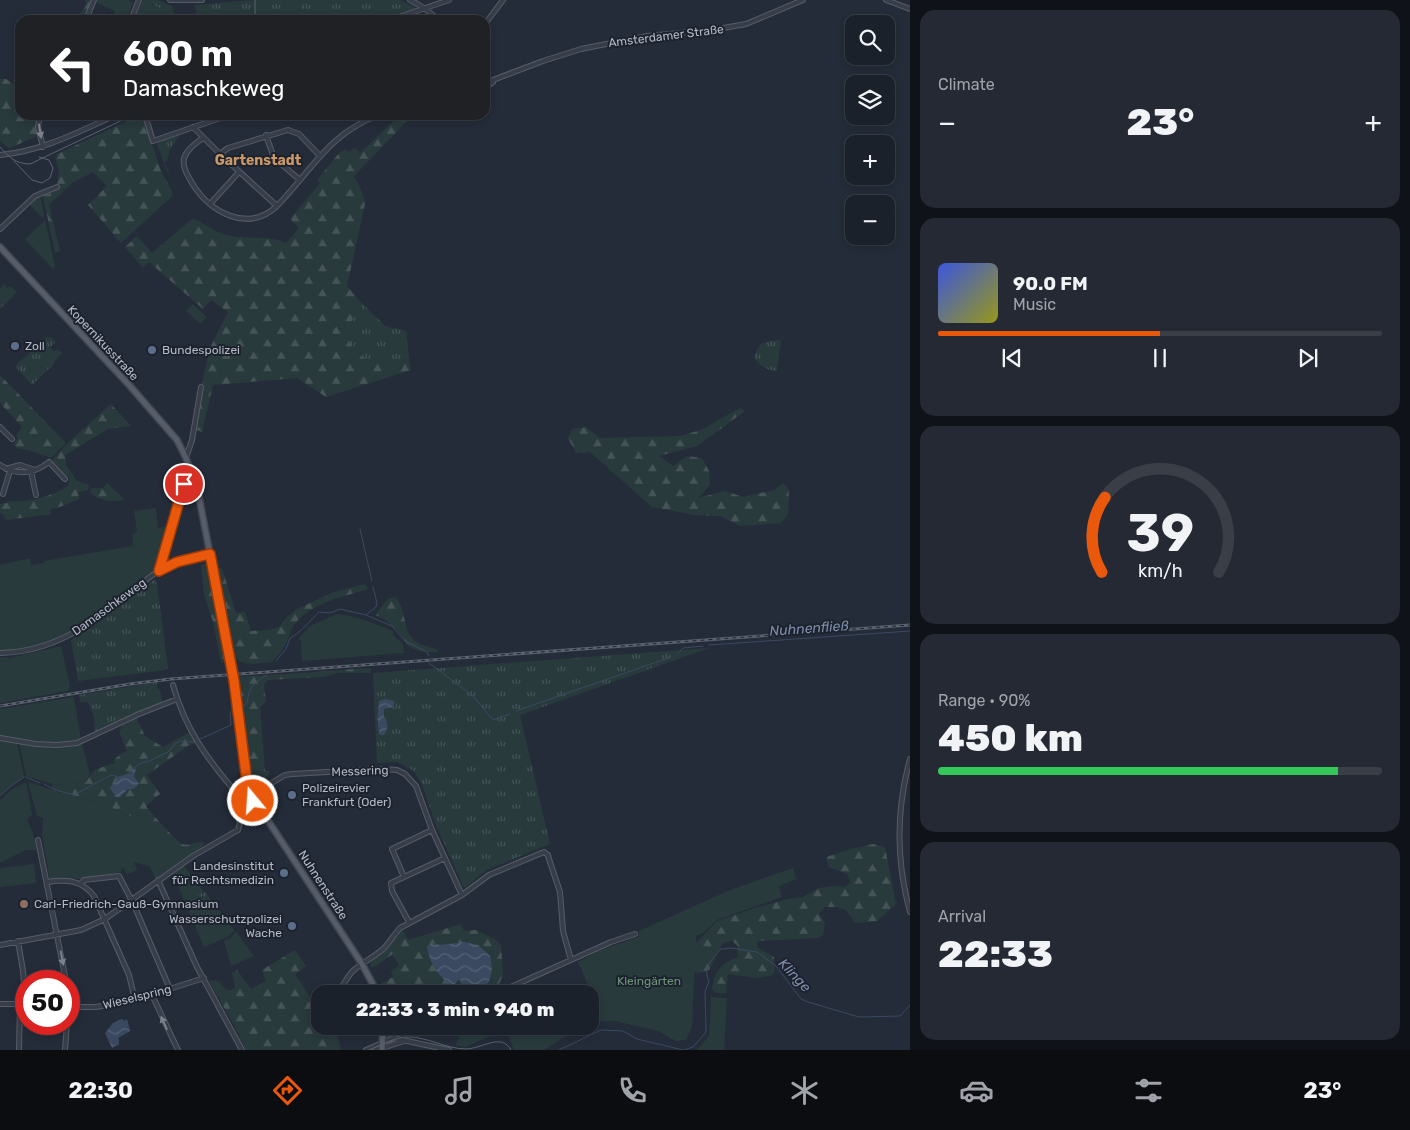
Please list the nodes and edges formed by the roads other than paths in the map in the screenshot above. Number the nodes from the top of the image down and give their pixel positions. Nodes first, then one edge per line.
1 (94, 0) edge
2 (139, 0) edge
3 (170, 0) edge
4 (202, 0) edge
5 (410, 0) edge
6 (449, 0) edge
7 (503, 0) edge
8 (803, 0) edge
9 (886, 0) edge
10 (424, 8) junction
11 (910, 8) edge
12 (88, 15) edge
13 (133, 15) edge
14 (404, 15) edge
15 (432, 15) edge
16 (490, 17) edge
17 (499, 78) junction
18 (490, 81) edge
19 (490, 84) edge
20 (39, 120) edge
21 (105, 120) edge
22 (147, 120) edge
23 (214, 120) edge
24 (363, 120) edge
25 (193, 127) junction
26 (266, 136) junction
27 (203, 138) junction
28 (43, 147) junction
29 (220, 154) junction
30 (0, 155) edge
31 (320, 156) junction
32 (239, 172) junction
33 (300, 180) junction
34 (57, 188) dead end
35 (210, 204) junction
36 (277, 206) junction
37 (0, 230) edge
38 (0, 247) edge
39 (201, 386) dead end
40 (0, 426) edge
41 (12, 439) dead end
42 (186, 458) junction
43 (0, 465) edge
44 (8, 470) junction
45 (33, 471) junction
46 (186, 472) dead end
47 (65, 479) dead end
48 (3, 494) dead end
49 (36, 495) dead end
50 (210, 554) junction
51 (159, 571) junction
52 (0, 653) edge
53 (173, 685) dead end
54 (177, 699) junction
55 (0, 738) edge
56 (910, 759) edge
57 (248, 789) junction
58 (255, 793) junction
59 (242, 794) junction
60 (253, 801) junction
61 (245, 802) junction
62 (432, 830) junction
63 (38, 840) dead end
64 (445, 858) junction
65 (404, 876) junction
66 (158, 880) junction
67 (47, 882) junction
68 (80, 884) junction
69 (462, 895) junction
70 (132, 901) junction
71 (910, 912) edge
72 (105, 919) junction
73 (409, 922) junction
74 (57, 934) junction
75 (635, 934) dead end
76 (18, 941) junction
77 (0, 945) edge
78 (571, 960) junction
79 (362, 964) junction
80 (23, 970) edge
81 (64, 970) edge
82 (204, 978) junction
83 (344, 985) edge
84 (374, 985) edge
85 (515, 985) edge
86 (170, 989) junction
87 (152, 995) junction
88 (135, 1000) junction
89 (0, 1004) edge
90 (15, 1004) edge
91 (80, 1007) edge
92 (19, 1035) edge
93 (66, 1035) edge
94 (382, 1035) edge
95 (386, 1035) edge
96 (393, 1038) junction
97 (408, 1041) junction
98 (380, 1048) edge
99 (19, 1050) edge
100 (65, 1050) edge
101 (178, 1050) edge
102 (242, 1050) edge
103 (366, 1050) edge
104 (448, 1050) edge

1 - 12 street
2 - 13 street
3 - 4 street
5 - 10 street
6 - 10 street
7 - 16 street
8 - 17 street, Amsterdamer Straße
9 - 11 street
10 - 14 street
10 - 15 street
17 - 18 street, Amsterdamer Straße
17 - 19 street, Amsterdamer Straße
20 -> 28 street
21 - 28 street
22 - 25 street
23 - 25 street
24 - 31 street
25 - 27 street
26 - 29 street
26 - 31 street
26 - 33 street
27 - 29 street
27 - 35 street
28 - 30 street
29 - 32 street
31 - 33 street
32 - 35 street
32 - 36 street
33 - 36 street
34 - 37 street
35 - 36 street
38 - 42 main road, Kopernikusstraße
39 - 42 street
40 - 41 street
42 - 50 main road
43 - 44 street
44 - 45 street
44 - 48 street
45 - 47 street
45 - 49 street
46 - 51 street, Damaschkeweg
50 - 51 street, Damaschkeweg
50 - 57 main road, bridge
51 - 52 street, Damaschkeweg
53 - 54 street
54 - 55 street
54 - 59 street
56 - 71 street
57 - 58 main road
57 - 59 main road
58 - 60 main road
58 - 62 street, Messering
59 - 61 main road
60 - 61 main road
60 - 79 main road, Nuhnenstraße
61 - 66 street
62 - 64 street, Messering
62 - 65 street
63 - 67 street
64 - 65 street
64 - 69 street, Messering
65 - 73 street
66 - 70 street
66 - 82 street
67 - 68 street
67 - 74 street
68 - 70 street
68 - 72 street
69 - 73 street
69 - 78 street
70 - 72 street
70 - 86 street
72 - 74 street
72 - 88 street
73 - 79 street
74 - 76 street
74 -> 81 street
75 - 78 street
76 - 77 street
76 - 80 street
78 - 85 street
79 - 83 street
79 - 84 main road, Nuhnenstraße
82 - 86 street, Wieselspring
82 - 102 street
86 - 87 street, Wieselspring
87 - 88 street, Wieselspring
101 -> 87 street
88 - 91 street, Wieselspring
89 - 90 street
92 - 99 street
93 - 100 street
94 - 98 main road
95 - 96 street
96 - 97 street
96 - 98 street
97 - 98 street
97 - 104 street
98 - 103 street

